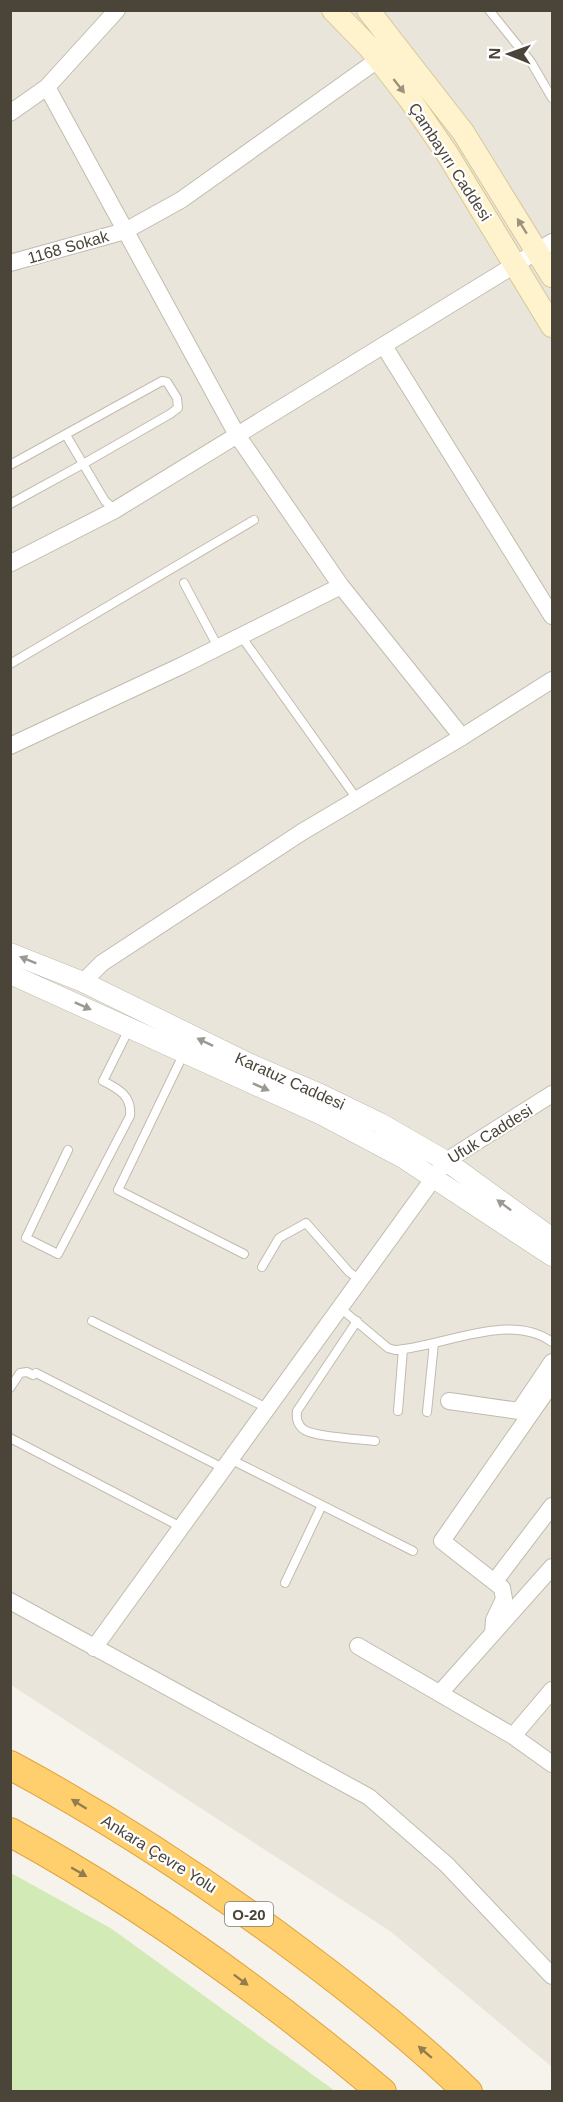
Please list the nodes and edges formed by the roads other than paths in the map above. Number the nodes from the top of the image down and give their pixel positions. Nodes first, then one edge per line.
1 (117, 10) edge
2 (333, 10) edge
3 (368, 10) edge
4 (489, 10) edge
5 (379, 59) junction
6 (47, 87) junction
7 (552, 98) edge
8 (10, 113) edge
9 (125, 231) junction
10 (545, 247) edge
11 (10, 263) edge
12 (515, 264) junction
13 (552, 276) edge
14 (552, 326) edge
15 (384, 346) junction
16 (66, 435) junction
17 (237, 435) junction
18 (10, 465) edge
19 (83, 465) junction
20 (10, 504) edge
21 (115, 510) junction
22 (254, 520) dead end
23 (11, 562) edge
24 (10, 568) edge
25 (184, 583) dead end
26 (341, 586) junction
27 (552, 616) edge
28 (241, 636) junction
29 (218, 647) junction
30 (10, 664) edge
31 (552, 680) edge
32 (462, 737) junction
33 (10, 746) edge
34 (357, 799) junction
35 (10, 953) edge
36 (10, 974) edge
37 (82, 982) junction
38 (129, 1028) junction
39 (184, 1052) junction
40 (552, 1094) edge
41 (68, 1150) dead end
42 (446, 1161) junction
43 (432, 1177) junction
44 (552, 1238) edge
45 (244, 1254) dead end
46 (552, 1256) edge
47 (262, 1267) dead end
48 (359, 1279) junction
49 (339, 1307) junction
50 (92, 1321) dead end
51 (357, 1321) junction
52 (552, 1342) edge
53 (434, 1343) junction
54 (403, 1350) junction
55 (552, 1362) edge
56 (552, 1383) edge
57 (10, 1388) edge
58 (449, 1401) dead end
59 (267, 1408) junction
60 (398, 1411) dead end
61 (427, 1412) dead end
62 (10, 1438) edge
63 (375, 1440) dead end
64 (226, 1464) junction
65 (322, 1505) junction
66 (552, 1506) edge
67 (181, 1527) junction
68 (413, 1551) dead end
69 (552, 1567) edge
70 (495, 1581) junction
71 (285, 1583) dead end
72 (10, 1601) edge
73 (494, 1633) junction
74 (358, 1646) dead end
75 (94, 1648) junction
76 (552, 1690) edge
77 (440, 1693) junction
78 (513, 1736) junction
79 (552, 1764) edge
80 (10, 1765) edge
81 (10, 1832) edge
82 (552, 1976) edge
83 (382, 2091) edge
84 (468, 2091) edge

1 - 6 street
2 - 5 main road, Çambayırı Caddesi
10 -> 3 main road, Çambayırı Caddesi
4 - 7 lane
5 - 9 street, 1168 Sokak
5 -> 12 main road, Çambayırı Caddesi
6 - 8 street
6 - 9 street
9 - 11 street, 1168 Sokak
9 - 17 street
10 - 12 street
10 - 13 main road, Çambayırı Caddesi
12 - 14 main road, Çambayırı Caddesi
12 - 15 street
15 - 17 street
15 - 27 street
16 - 18 lane
16 - 19 lane
16 - 19 lane
17 - 21 street
17 - 26 street
19 - 20 lane
19 - 21 lane
21 - 23 street
22 - 30 lane
23 - 24 street
25 - 29 lane
26 - 28 street
26 - 32 street
28 - 29 street
28 - 34 lane
29 - 33 street
31 - 32 street
32 - 34 street
34 - 37 street
37 -> 35 street, Karatuz Caddesi
36 -> 38 street
42 -> 37 street, Karatuz Caddesi
38 - 39 street
38 - 41 lane
39 -> 43 street
39 - 45 lane
40 - 42 street, Ufuk Caddesi
42 - 43 street, Ufuk Caddesi
44 -> 42 street, Karatuz Caddesi
43 - 46 street
43 - 48 street, Ufuk Caddesi
47 - 48 lane
48 - 49 street, Ufuk Caddesi
49 - 51 lane
49 - 59 street, Ufuk Caddesi
50 - 59 lane
51 - 54 lane
51 - 63 lane
52 - 53 lane
53 - 54 lane
53 - 61 lane
54 - 60 lane
55 - 58 street
56 - 70 street
57 - 64 lane
59 - 64 street, Ufuk Caddesi
62 - 67 lane
64 - 65 lane
64 - 67 street, Ufuk Caddesi
65 - 68 lane
65 - 71 lane
66 - 70 street
67 - 75 street, Ufuk Caddesi
69 - 73 street
70 - 73 street
72 - 75 street
73 - 77 street
74 - 77 street
75 - 82 street
76 - 78 street
77 - 78 street
78 - 79 street
84 -> 80 highway, Ankara Çevre Yolu / O-20
81 -> 83 highway

